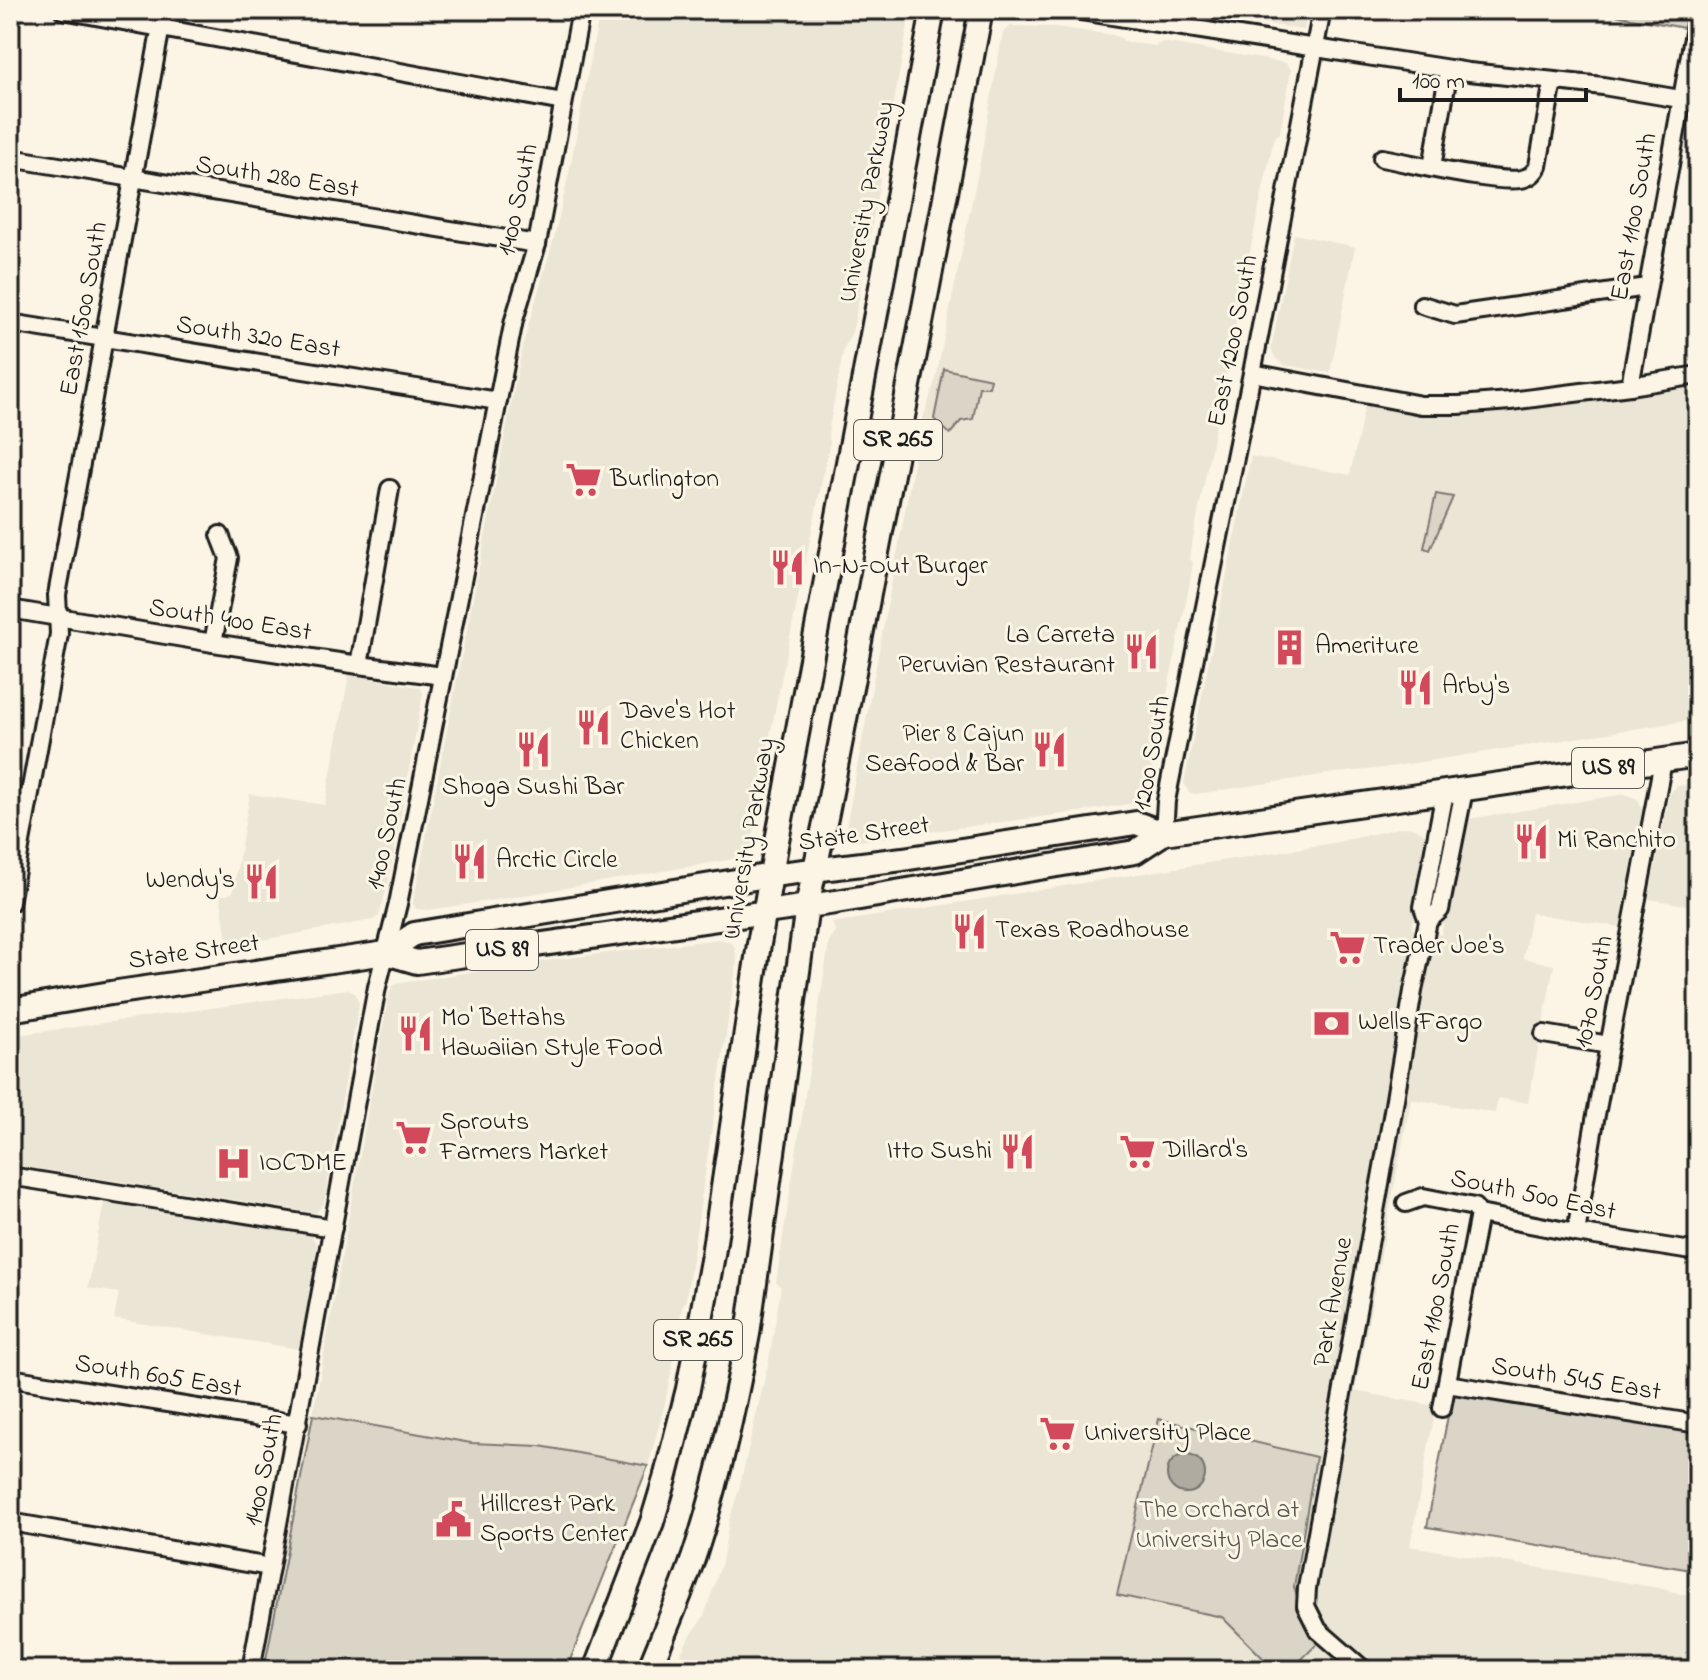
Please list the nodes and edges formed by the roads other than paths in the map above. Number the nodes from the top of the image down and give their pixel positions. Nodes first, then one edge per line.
1 (63, 10) edge
2 (164, 10) edge
3 (581, 10) edge
4 (933, 10) edge
5 (981, 10) edge
6 (1074, 10) edge
7 (1322, 10) edge
8 (1698, 10) edge
9 (161, 28) junction
10 (1315, 48) junction
11 (1449, 69) junction
12 (1553, 81) junction
13 (1690, 101) edge
14 (563, 102) junction
15 (10, 158) edge
16 (1382, 158) dead end
17 (1432, 167) junction
18 (133, 179) junction
19 (537, 244) junction
20 (1647, 287) junction
21 (1422, 305) dead end
22 (10, 323) edge
23 (104, 338) junction
24 (1252, 373) junction
25 (1698, 375) edge
26 (1630, 386) junction
27 (498, 401) junction
28 (390, 489) dead end
29 (220, 535) dead end
30 (10, 609) edge
31 (58, 616) junction
32 (213, 643) junction
33 (359, 665) junction
34 (443, 676) junction
35 (1190, 680) joint
36 (1698, 755) edge
37 (1663, 761) junction
38 (1454, 791) junction
39 (10, 797) edge
40 (29, 800) junction
41 (1164, 833) junction
42 (815, 870) junction
43 (772, 875) junction
44 (10, 903) edge
45 (807, 906) junction
46 (766, 911) junction
47 (386, 953) junction
48 (10, 1010) edge
49 (1544, 1034) dead end
50 (1609, 1045) junction
51 (10, 1176) edge
52 (1406, 1203) dead end
53 (1479, 1214) junction
54 (333, 1228) junction
55 (1576, 1233) junction
56 (1698, 1252) edge
57 (10, 1378) edge
58 (1447, 1384) junction
59 (1442, 1408) dead end
60 (298, 1424) junction
61 (1698, 1424) edge
62 (10, 1522) edge
63 (270, 1567) junction
64 (251, 1670) edge
65 (595, 1670) edge
66 (649, 1670) edge
67 (1364, 1670) edge

1 - 9 street
2 - 9 street, East 1500 South
3 - 14 street, 1400 South
4 - 43 main road, University Parkway / SR 265
5 - 42 main road, SR 265
6 - 10 street
7 - 10 street, East 1200 South
8 - 13 street, East 1100 South
9 - 14 street
9 - 18 street, East 1500 South
10 - 11 street
10 - 24 street, East 1200 South
11 - 12 street
11 - 17 street
12 - 13 street
12 - 17 street
13 - 20 street, East 1100 South
14 - 19 street, 1400 South
15 - 18 street, South 280 East
16 - 17 street
18 - 19 street, South 280 East
18 - 23 street, East 1500 South
19 - 27 street, 1400 South
20 - 21 street
20 - 26 street, East 1100 South
22 - 23 street, South 320 East
23 - 27 street, South 320 East
23 - 31 street, East 1500 South
24 - 26 street
24 - 35 street, East 1200 South
25 - 26 street
27 - 34 street, 1400 South
28 - 33 street
29 - 32 street
30 - 31 street, South 400 East
31 - 32 street, South 400 East
31 - 40 street, East 1500 South
32 - 33 street, South 400 East
33 - 34 street, South 400 East
34 - 47 street, 1400 South
35 - 41 street, 1200 South
36 - 37 main road, State Street / US 89
37 - 38 main road, State Street / US 89
37 - 50 street, 1070 South
38 - 41 main road, State Street / US 89
38 - 67 street, Park Avenue
39 - 40 street
40 - 44 street, East 1500 South
41 - 42 main road, State Street / US 89
41 - 45 main road, State Street / US 89
42 - 43 main road, State Street / US 89
42 - 45 main road, SR 265
43 - 46 main road, University Parkway / SR 265
43 - 47 main road, State Street / US 89
45 - 46 main road, State Street / US 89
45 - 66 main road, SR 265
46 - 47 main road, State Street / US 89
46 - 65 main road, University Parkway / SR 265
47 - 48 main road, State Street / US 89
47 - 54 street, 1400 South
49 - 50 street
50 - 55 street, 1070 South
51 - 54 street
52 - 53 street, South 500 East
53 - 55 street, South 500 East
53 - 58 street, East 1100 South
54 - 60 street, 1400 South
55 - 56 street, South 500 East
57 - 60 street, South 605 East
58 - 59 street, East 1100 South
58 - 61 street, South 545 East
60 - 63 street, 1400 South
62 - 63 street
63 - 64 street, 1400 South

